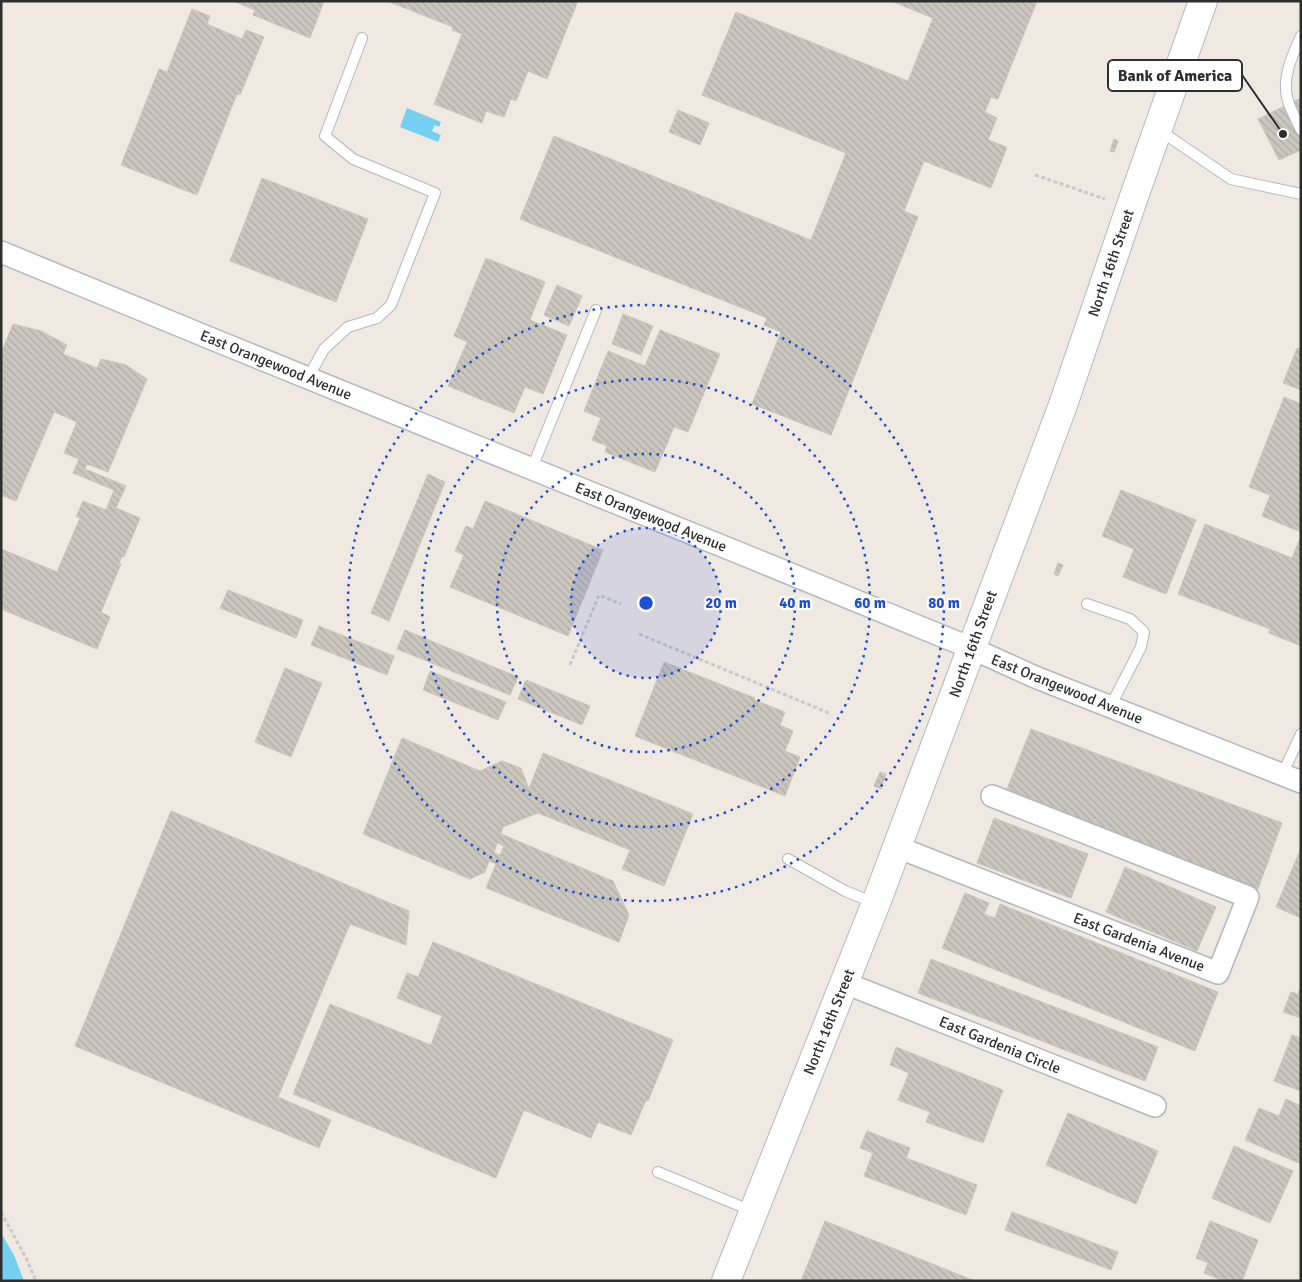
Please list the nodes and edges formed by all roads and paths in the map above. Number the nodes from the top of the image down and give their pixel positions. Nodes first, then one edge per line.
1 (1203, 1) edge
2 (1301, 36) edge
3 (362, 38) dead end
4 (1158, 130) junction
5 (1301, 130) edge
6 (1035, 175) dead end
7 (1301, 194) edge
8 (1130, 208) junction
9 (1, 252) edge
10 (596, 310) dead end
11 (308, 378) junction
12 (532, 468) junction
13 (621, 604) dead end
14 (1087, 604) dead end
15 (639, 634) dead end
16 (971, 648) junction
17 (570, 665) dead end
18 (1110, 707) junction
19 (829, 713) dead end
20 (1301, 734) edge
21 (1291, 779) edge
22 (992, 796) dead end
23 (897, 847) junction
24 (788, 859) dead end
25 (876, 903) junction
26 (845, 983) junction
27 (1155, 1106) dead end
28 (658, 1172) dead end
29 (753, 1211) junction
30 (1, 1212) edge
31 (36, 1281) edge
32 (726, 1281) edge

1 - 4 main road, North 16th Street
2 - 5 lane
3 - 11 lane
4 - 7 lane
4 - 8 main road, North 16th Street
6 - 8 path
8 - 16 main road, North 16th Street
9 - 11 street, East Orangewood Avenue
10 - 12 lane
11 - 12 street, East Orangewood Avenue
12 - 16 street, East Orangewood Avenue
13 - 17 path
14 - 18 lane
15 - 19 path
16 - 18 street, East Orangewood Avenue
16 - 23 main road, North 16th Street
18 - 21 street, East Orangewood Avenue
20 - 21 lane
22 - 23 street, East Gardenia Avenue
23 - 25 main road, North 16th Street
24 - 25 lane
25 - 26 main road, North 16th Street
26 - 27 street, East Gardenia Circle
26 - 29 main road, North 16th Street
28 - 29 lane
29 - 32 main road, North 16th Street
30 - 31 path

